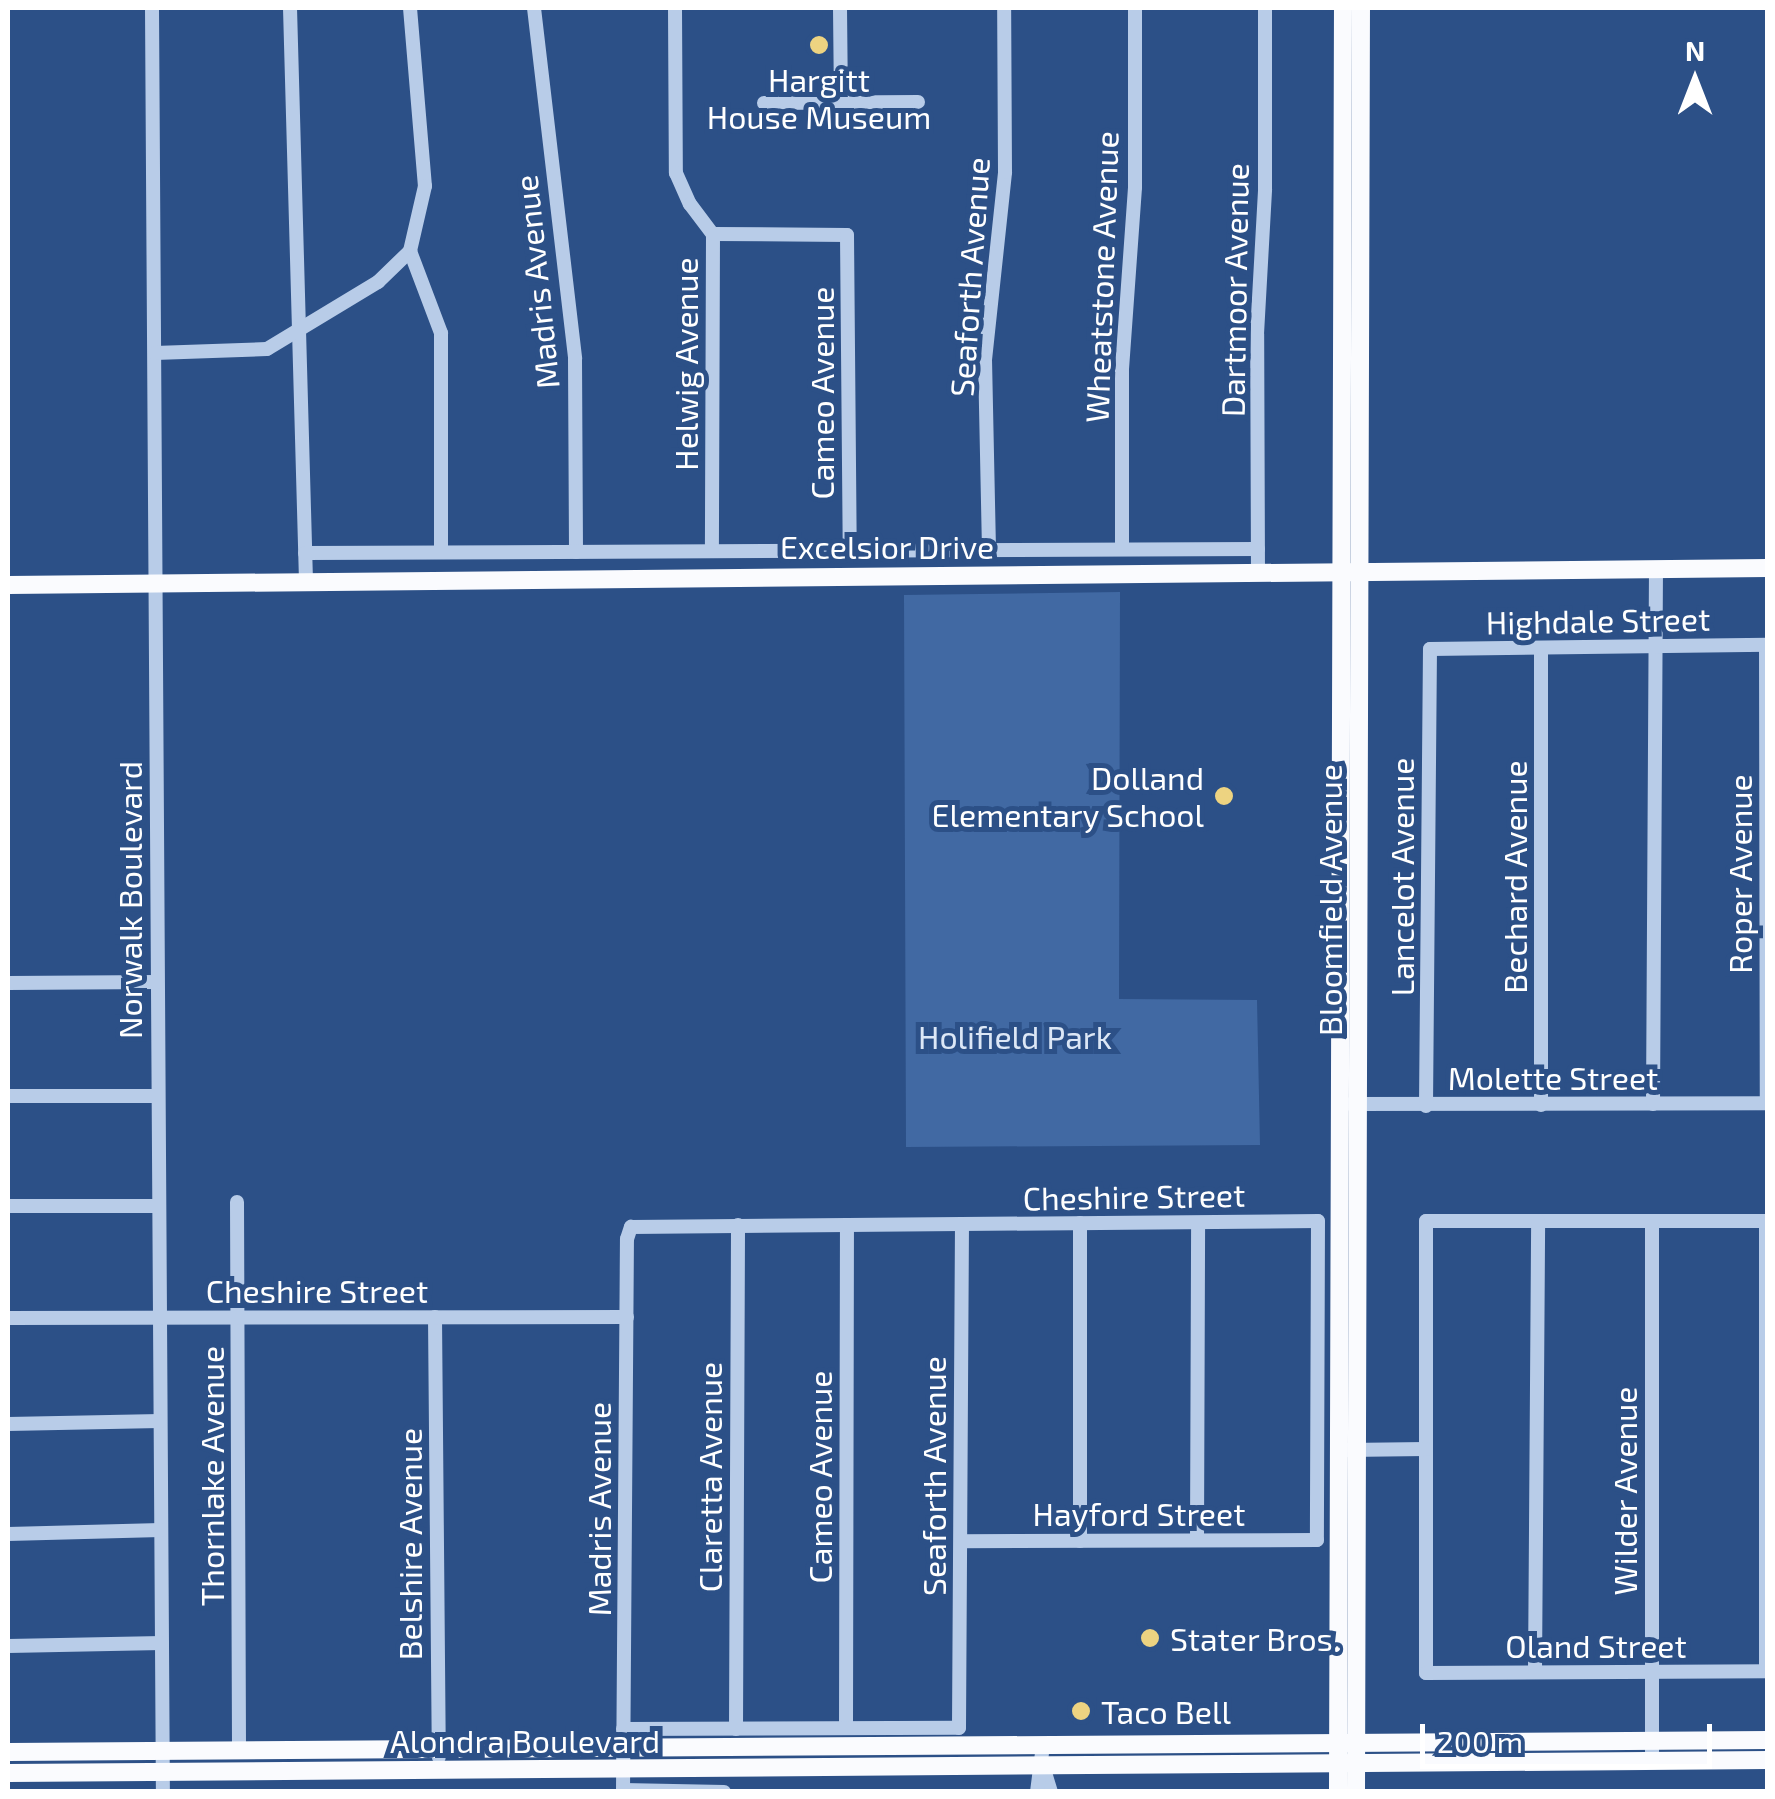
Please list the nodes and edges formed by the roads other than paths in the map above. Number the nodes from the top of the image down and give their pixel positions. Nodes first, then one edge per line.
1 (152, 8) edge
2 (290, 8) edge
3 (410, 8) edge
4 (534, 8) edge
5 (676, 8) edge
6 (840, 8) edge
7 (1004, 8) edge
8 (1134, 8) edge
9 (1265, 8) edge
10 (1343, 8) edge
11 (1361, 8) edge
12 (1343, 35) junction
13 (1362, 48) junction
14 (1343, 61) junction
15 (918, 102) dead end
16 (764, 103) dead end
17 (841, 104) junction
18 (713, 234) junction
19 (410, 251) junction
20 (299, 330) junction
21 (155, 353) junction
22 (1122, 549) junction
23 (1258, 549) junction
24 (850, 550) junction
25 (989, 550) junction
26 (712, 551) junction
27 (305, 552) junction
28 (441, 552) junction
29 (576, 552) junction
30 (1768, 568) edge
31 (1656, 569) junction
32 (1350, 573) junction
33 (1258, 574) junction
34 (306, 580) junction
35 (154, 583) junction
36 (8, 585) edge
37 (1656, 645) junction
38 (1767, 646) edge
39 (1430, 649) joint
40 (1541, 649) junction
41 (8, 982) edge
42 (157, 982) junction
43 (8, 1096) edge
44 (158, 1096) junction
45 (1767, 1103) edge
46 (1340, 1104) junction
47 (1360, 1104) junction
48 (1653, 1104) junction
49 (1541, 1105) junction
50 (1426, 1106) junction
51 (237, 1202) dead end
52 (8, 1206) edge
53 (159, 1206) junction
54 (1538, 1221) junction
55 (1652, 1221) junction
56 (1767, 1221) edge
57 (1080, 1223) junction
58 (1198, 1223) junction
59 (738, 1225) junction
60 (847, 1225) junction
61 (962, 1225) junction
62 (632, 1227) joint
63 (435, 1317) junction
64 (627, 1317) junction
65 (8, 1318) edge
66 (160, 1318) junction
67 (238, 1318) junction
68 (160, 1421) junction
69 (8, 1424) edge
70 (1426, 1449) junction
71 (1327, 1450) junction
72 (1358, 1450) junction
73 (161, 1530) junction
74 (8, 1534) edge
75 (1197, 1540) junction
76 (1317, 1540) joint
77 (960, 1541) junction
78 (1080, 1541) junction
79 (1347, 1606) junction
80 (162, 1644) junction
81 (8, 1646) edge
82 (1767, 1671) edge
83 (1536, 1672) junction
84 (1651, 1672) junction
85 (846, 1728) junction
86 (959, 1728) joint
87 (736, 1729) junction
88 (624, 1739) junction
89 (1768, 1740) edge
90 (1652, 1741) junction
91 (1167, 1745) junction
92 (1043, 1746) junction
93 (438, 1749) junction
94 (240, 1750) junction
95 (162, 1751) junction
96 (8, 1752) edge
97 (1346, 1753) junction
98 (1768, 1760) edge
99 (1652, 1761) junction
100 (1167, 1764) junction
101 (1043, 1766) junction
102 (624, 1769) junction
103 (439, 1770) junction
104 (8, 1773) edge
105 (163, 1782) edge
106 (623, 1791) edge
107 (724, 1792) edge
108 (1037, 1792) edge
109 (1051, 1792) edge
110 (1338, 1792) edge
111 (1356, 1792) edge

1 - 21 street, Norwalk Boulevard
2 - 20 street
3 - 19 street
4 - 29 street, Madris Avenue
5 - 18 street, Helwig Avenue
6 - 17 street
7 - 25 street, Seaforth Avenue
8 - 22 street, Wheatstone Avenue
9 - 23 street, Dartmoor Avenue
10 - 12 main road, Bloomfield Avenue
11 - 13 main road, Bloomfield Avenue
12 - 13 main road
12 - 14 main road, Bloomfield Avenue
13 - 14 main road
13 - 32 main road, Bloomfield Avenue
14 - 32 main road, Bloomfield Avenue
15 - 17 street
16 - 17 street
18 - 24 street, Cameo Avenue
18 - 26 street, Helwig Avenue
19 - 20 street
19 - 28 street
20 - 21 street
20 - 27 street
21 - 35 street, Norwalk Boulevard
22 - 23 street, Excelsior Drive
22 - 25 street, Excelsior Drive
23 - 33 street, Dartmoor Avenue
24 - 25 street, Excelsior Drive
24 - 26 street, Excelsior Drive
26 - 29 street, Excelsior Drive
27 - 28 street, Excelsior Drive
27 - 34 street
28 - 29 street, Excelsior Drive
30 - 31 main road, Excelsior Drive
31 - 32 main road, Excelsior Drive
31 - 37 street
32 - 33 main road, Excelsior Drive
32 - 46 main road, Bloomfield Avenue
32 - 47 main road, Bloomfield Avenue
33 - 34 main road, Excelsior Drive
34 - 35 main road, Excelsior Drive
35 - 36 main road, Excelsior Drive
35 - 42 street, Norwalk Boulevard
37 - 38 street, Highdale Street
37 - 40 street, Highdale Street
37 - 48 street
38 - 45 street, Roper Avenue
39 - 40 street, Highdale Street
39 - 50 street, Lancelot Avenue
40 - 49 street, Bechard Avenue
41 - 42 street
42 - 44 street, Norwalk Boulevard
43 - 44 street
44 - 53 street, Norwalk Boulevard
45 - 48 street, Molette Street
46 - 47 street, Molette Street
46 - 71 main road, Bloomfield Avenue
47 - 50 street, Molette Street
47 - 72 main road, Bloomfield Avenue
48 - 49 street, Molette Street
49 - 50 street, Molette Street
51 - 67 street, Thornlake Avenue
52 - 53 street
53 - 66 street, Norwalk Boulevard
54 - 55 street
54 - 70 street
54 - 83 street
55 - 56 street
55 - 84 street, Wilder Avenue
56 - 82 street
57 - 58 street, Cheshire Street
57 - 61 street, Cheshire Street
57 - 78 street
58 - 71 street, Cheshire Street
58 - 75 street
59 - 60 street, Cheshire Street
59 - 62 street, Cheshire Street
59 - 87 street, Claretta Avenue
60 - 61 street, Cheshire Street
60 - 85 street, Cameo Avenue
61 - 77 street, Seaforth Avenue
62 - 64 street, Madris Avenue
63 - 64 street, Cheshire Street
63 - 67 street, Cheshire Street
63 - 93 street, Belshire Avenue
64 - 88 street, Madris Avenue
65 - 66 street, Cheshire Street
66 - 67 street, Cheshire Street
66 - 68 street, Norwalk Boulevard
67 - 94 street, Thornlake Avenue
68 - 69 street
68 - 73 street, Norwalk Boulevard
70 - 72 street
70 - 83 street, Oland Street
71 - 72 street
71 - 76 street, Cheshire Street
71 - 79 main road, Bloomfield Avenue
72 - 79 main road, Bloomfield Avenue
73 - 74 street
73 - 80 street, Norwalk Boulevard
75 - 76 street, Hayford Street
75 - 78 street, Hayford Street
77 - 78 street, Hayford Street
77 - 86 street, Seaforth Avenue
79 - 97 main road, Bloomfield Avenue
80 - 81 street
80 - 95 street, Norwalk Boulevard
82 - 84 street, Oland Street
83 - 84 street, Oland Street
84 - 90 street, Wilder Avenue
85 - 86 street, Alondra Boulevard
85 - 87 street, Alondra Boulevard
87 - 88 street, Alondra Boulevard
88 - 92 main road, Alondra Boulevard
88 - 93 main road, Alondra Boulevard
88 - 102 street, Madris Avenue
89 - 90 main road, Alondra Boulevard
90 - 97 main road, Alondra Boulevard
90 - 99 street, Wilder Avenue
91 - 92 main road, Alondra Boulevard
91 - 97 main road, Alondra Boulevard
91 - 100 main road
92 - 101 street
93 - 94 main road, Alondra Boulevard
93 - 103 street, Belshire Avenue
94 - 95 main road, Alondra Boulevard
95 - 96 main road, Alondra Boulevard
95 - 105 street, Norwalk Boulevard
97 - 99 main road, Alondra Boulevard
97 - 100 main road, Alondra Boulevard
97 - 110 main road, Bloomfield Avenue
97 - 111 main road, Bloomfield Avenue
98 - 99 main road, Alondra Boulevard
100 - 101 main road, Alondra Boulevard
101 - 102 main road, Alondra Boulevard
101 - 108 street
101 - 109 street
102 - 103 main road, Alondra Boulevard
102 - 106 street, Madris Avenue
103 - 105 main road, Alondra Boulevard
104 - 105 main road, Alondra Boulevard
106 - 107 street, Alondra Boulevard

